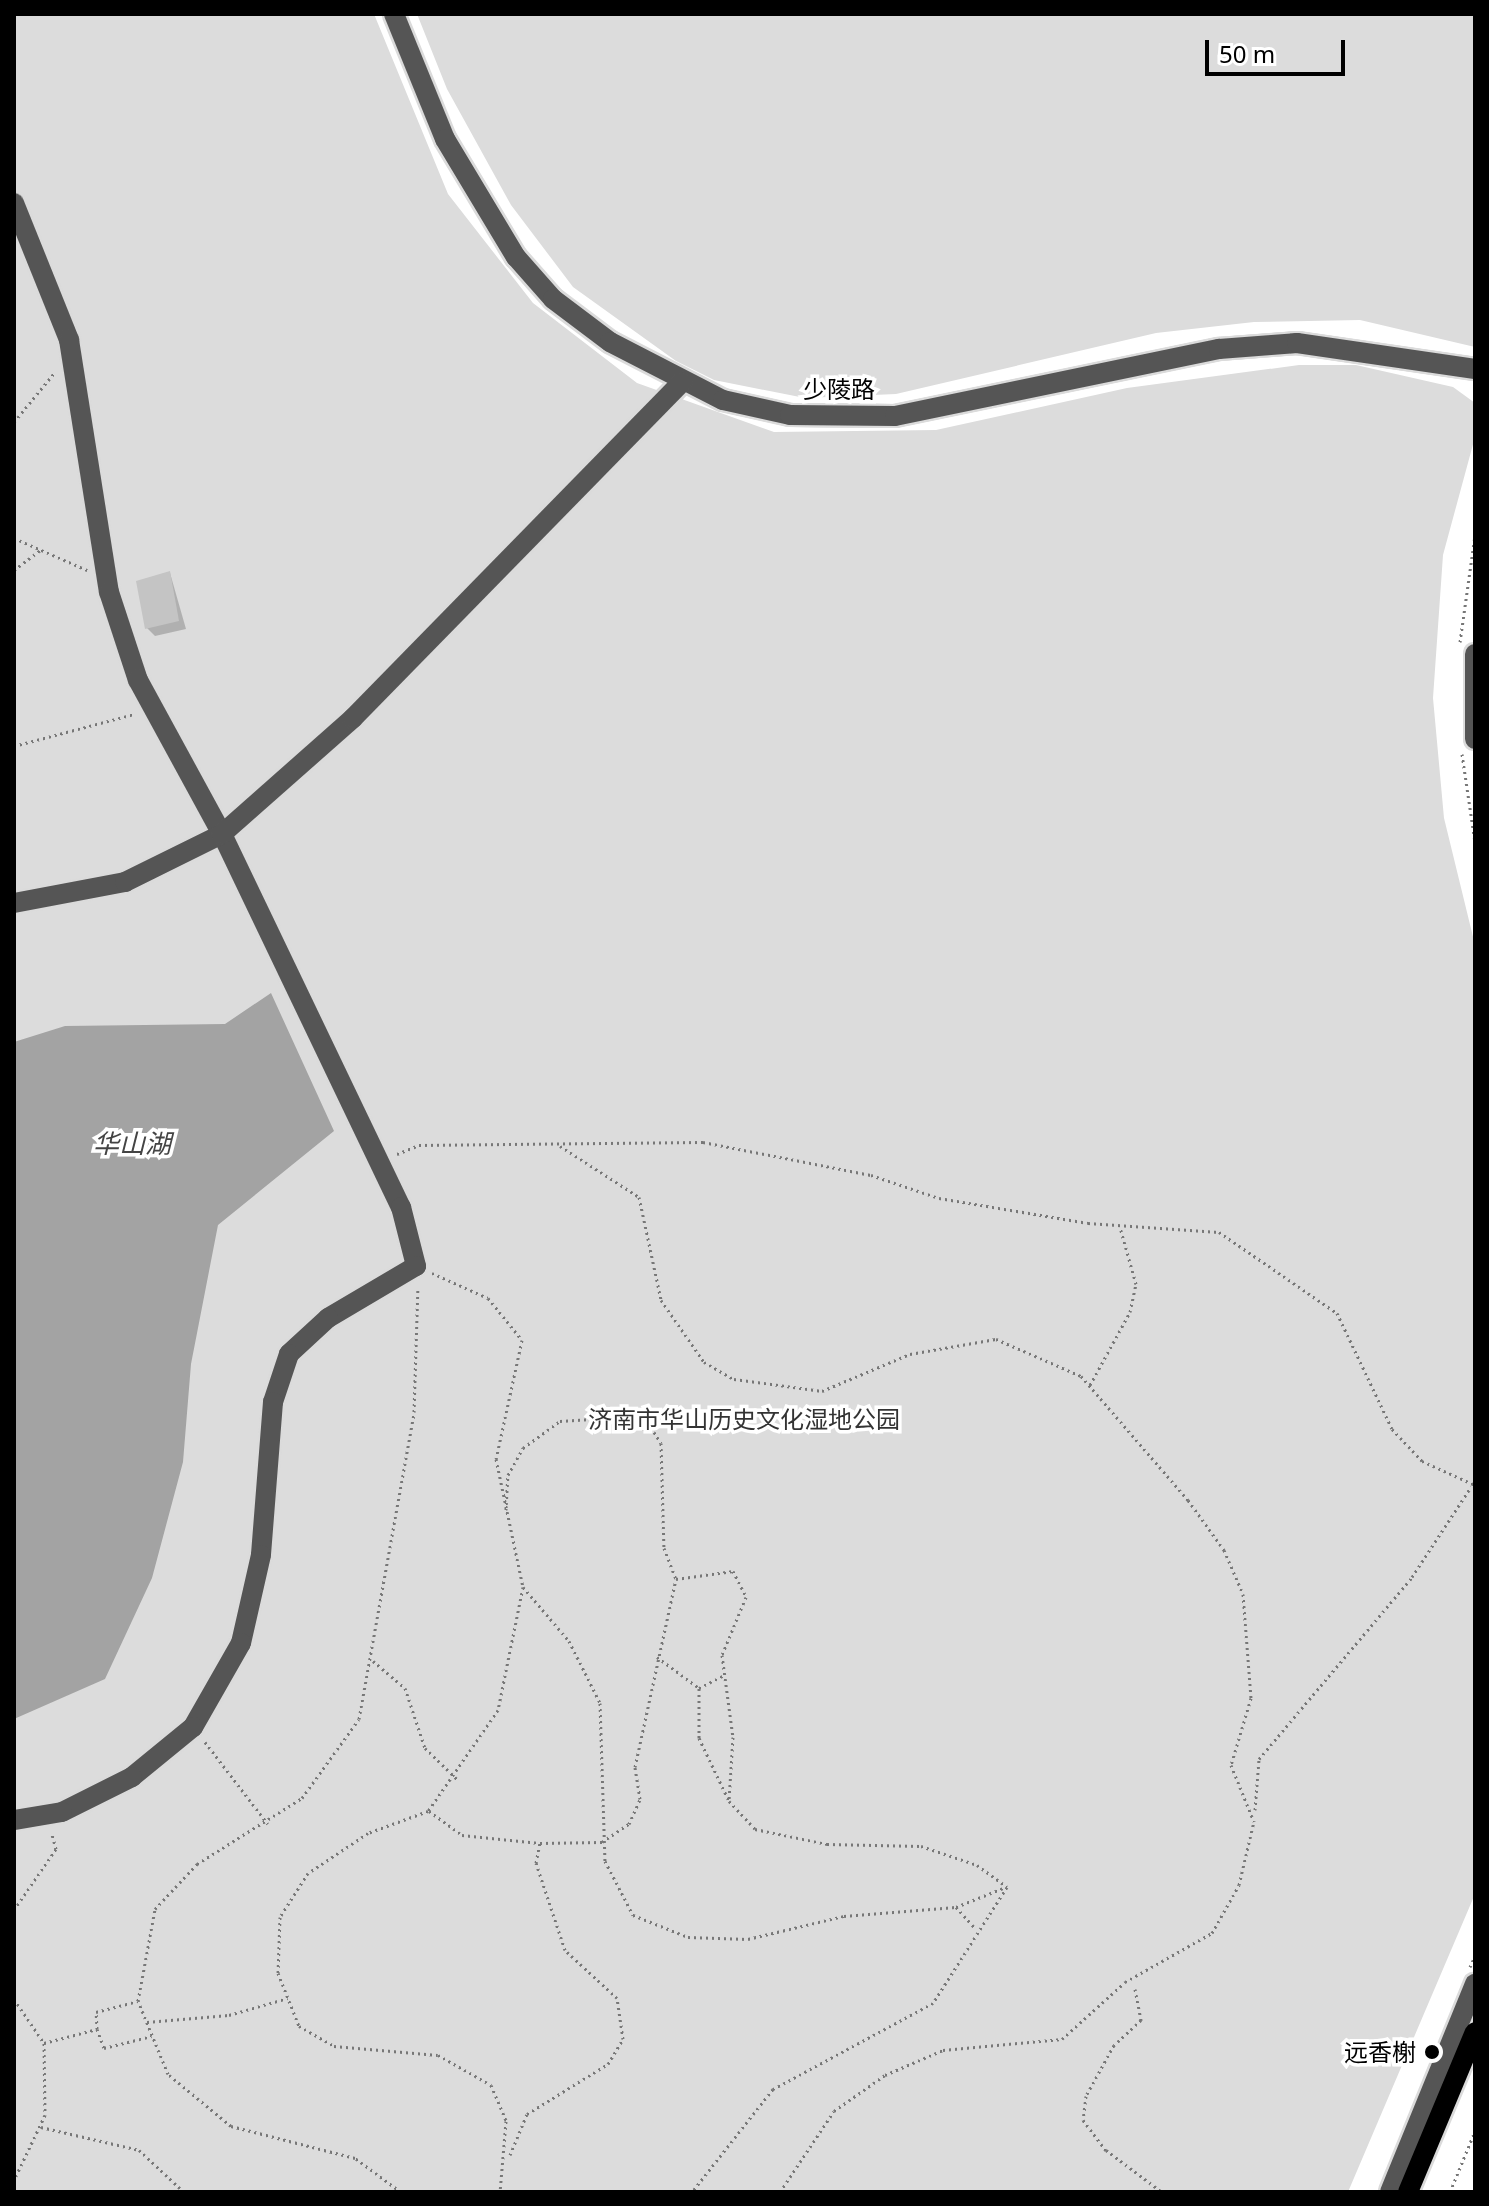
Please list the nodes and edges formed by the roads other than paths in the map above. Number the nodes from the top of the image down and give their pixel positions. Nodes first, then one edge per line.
1 (394, 14) edge
2 (14, 203) edge
3 (1475, 369) edge
4 (682, 382) junction
5 (1475, 654) edge
6 (1475, 739) edge
7 (222, 834) junction
8 (14, 903) edge
9 (14, 1820) edge
10 (1475, 1984) edge
11 (1475, 2032) edge
12 (1390, 2192) edge
13 (1408, 2192) edge

1 - 4 street, 少陵路
2 - 7 street
3 - 4 street, 少陵路
4 - 7 street
5 - 6 street
7 - 8 street
7 - 9 street
10 - 12 street
11 - 13 main road

